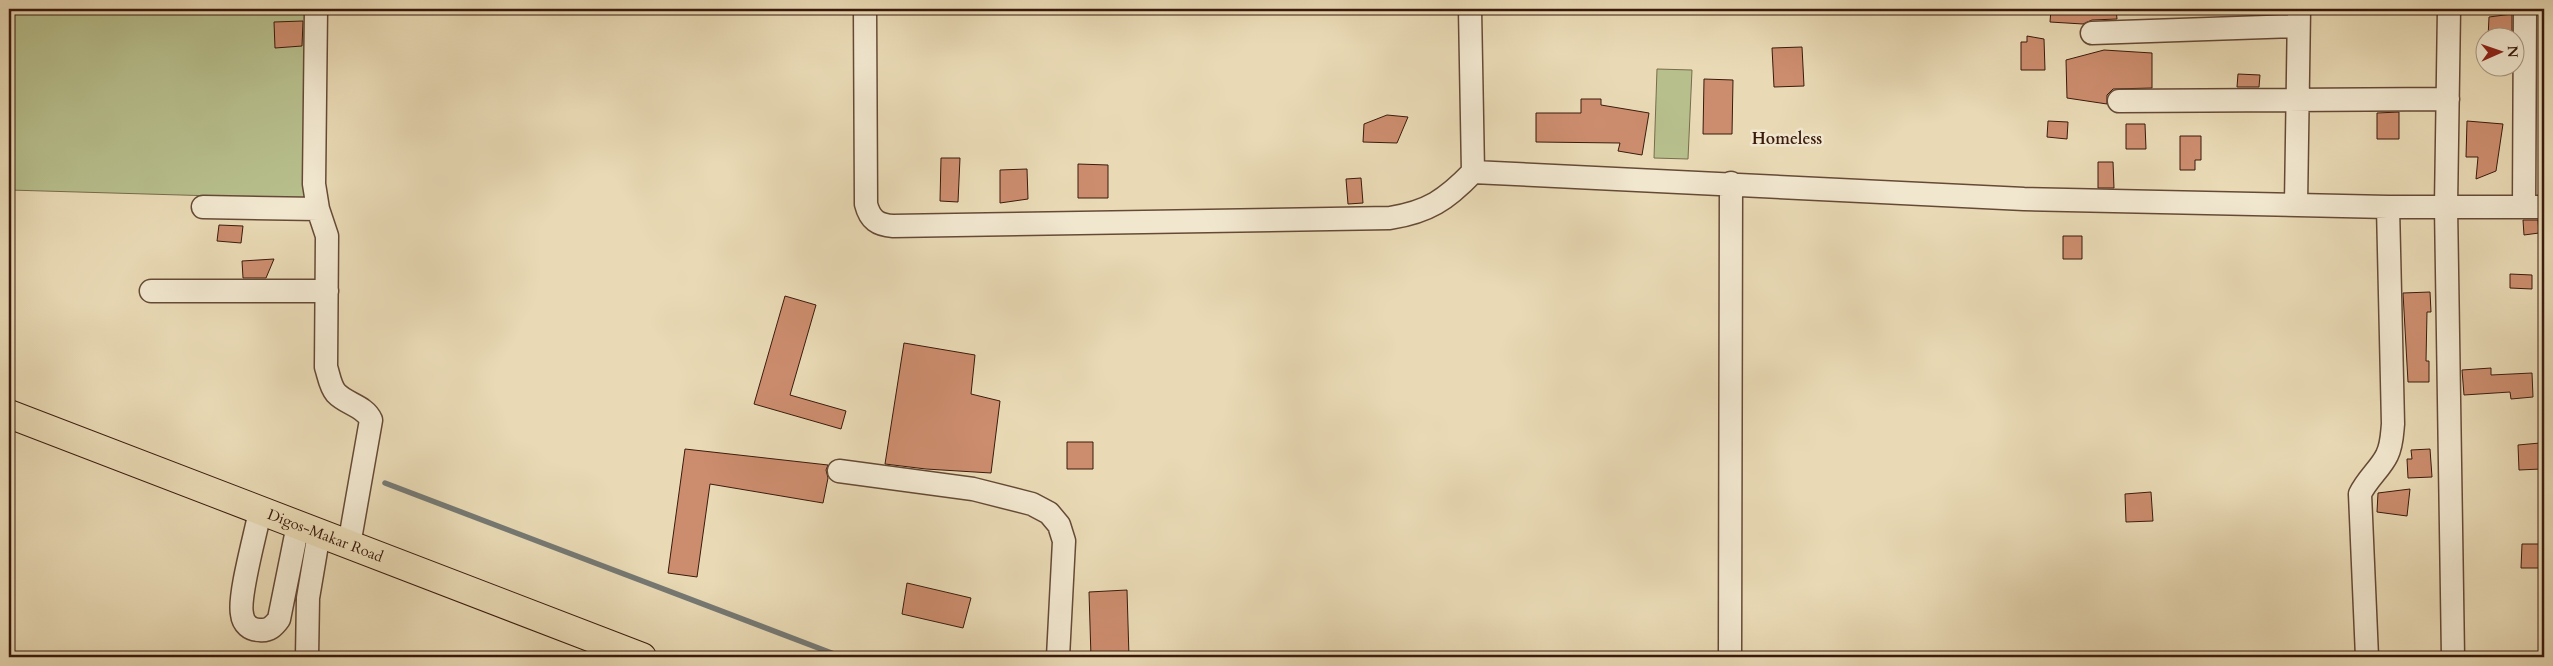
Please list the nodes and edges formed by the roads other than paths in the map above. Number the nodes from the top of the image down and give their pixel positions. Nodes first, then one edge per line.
1 (316, 9) edge
2 (866, 9) edge
3 (1470, 9) edge
4 (2449, 9) edge
5 (2525, 9) edge
6 (2298, 17) edge
7 (2092, 33) dead end
8 (2296, 99) junction
9 (2448, 99) junction
10 (2119, 101) dead end
11 (1473, 172) junction
12 (1731, 183) junction
13 (2296, 204) junction
14 (2446, 206) junction
15 (2534, 206) edge
16 (203, 207) dead end
17 (2388, 207) junction
18 (318, 209) junction
19 (151, 291) dead end
20 (327, 291) junction
21 (9, 414) edge
22 (839, 471) dead end
23 (260, 511) junction
24 (309, 529) junction
25 (349, 545) junction
26 (306, 657) edge
27 (642, 657) edge
28 (1058, 657) edge
29 (1730, 657) edge
30 (2367, 657) edge
31 (2454, 657) edge

1 - 18 street
2 - 11 street
3 - 11 street
4 - 9 street
5 - 15 street
6 - 7 street
6 - 8 street
8 - 9 street
8 - 10 street
8 - 13 street
9 - 14 street
11 - 12 street
12 - 13 street
12 - 29 street
13 - 17 street
14 - 15 street
14 - 17 street
14 - 31 street
16 - 18 street
17 - 30 street
18 - 20 street
19 - 20 street
20 - 25 street
21 - 23 main road, Digos-Makar Road
22 - 28 street
23 - 24 main road, Digos-Makar Road
23 - 24 street
24 - 25 main road, Digos-Makar Road
24 - 26 street
25 - 27 main road, Digos-Makar Road

